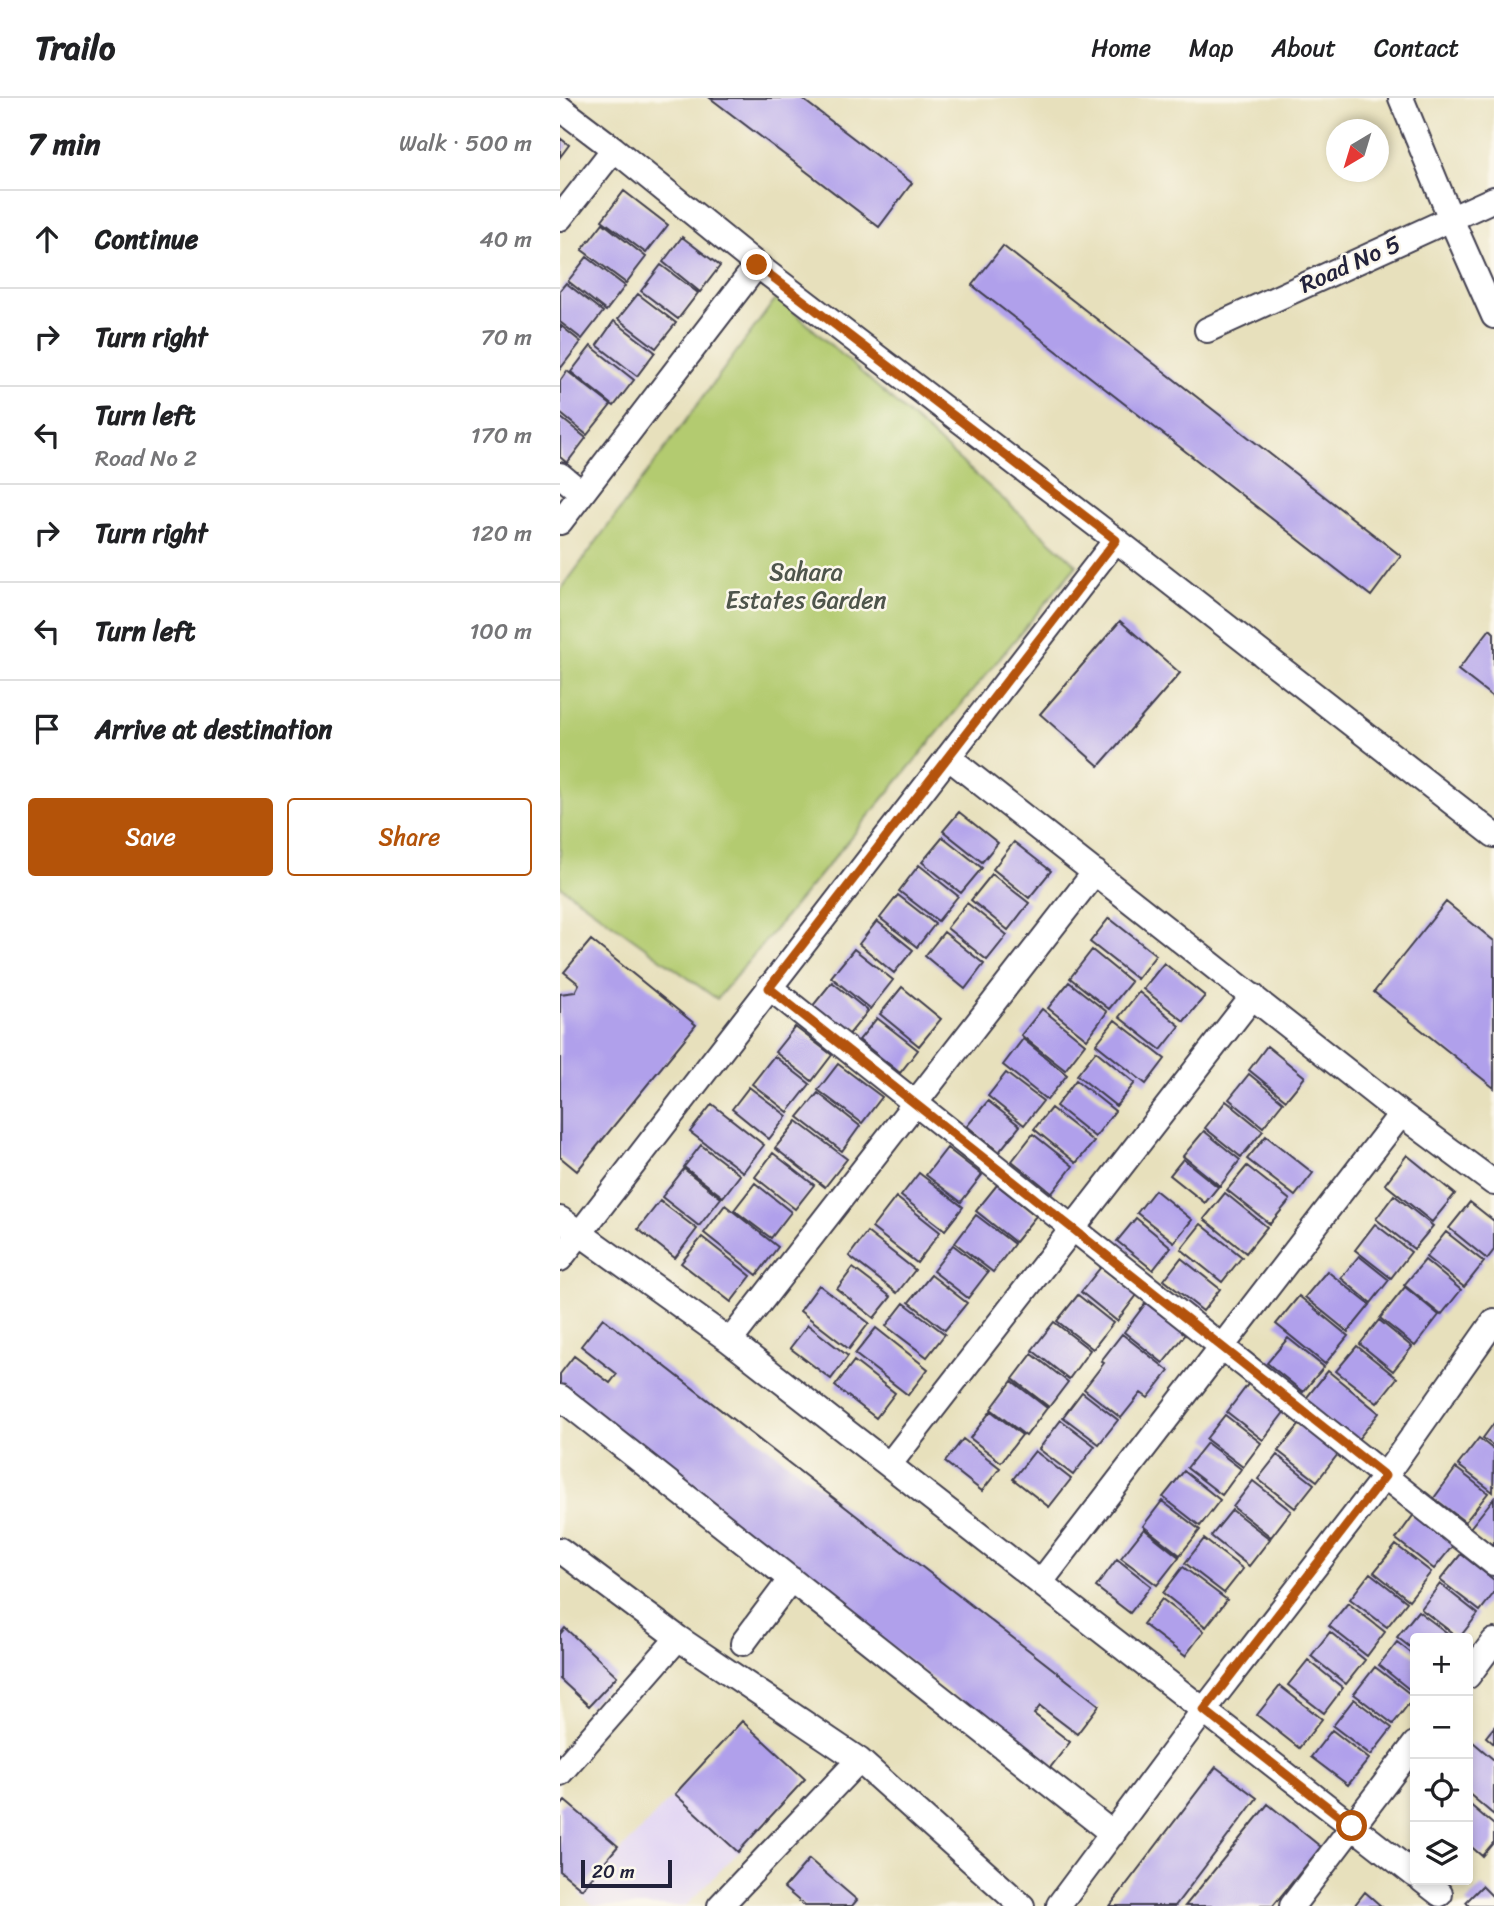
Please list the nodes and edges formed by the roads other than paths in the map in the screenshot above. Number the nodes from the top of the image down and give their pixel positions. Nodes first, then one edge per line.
1 (1401, 98) edge
2 (560, 108) edge
3 (614, 149) junction
4 (1494, 199) edge
5 (560, 218) edge
6 (1451, 219) junction
7 (757, 265) junction
8 (1494, 316) edge
9 (1207, 330) dead end
10 (560, 475) edge
11 (582, 493) junction
12 (560, 522) edge
13 (1116, 540) junction
14 (948, 757) junction
15 (1494, 835) edge
16 (1095, 872) junction
17 (769, 988) junction
18 (1253, 996) junction
19 (915, 1102) junction
20 (1402, 1114) junction
21 (1494, 1183) edge
22 (560, 1219) edge
23 (1073, 1228) junction
24 (580, 1234) junction
25 (560, 1259) edge
26 (1494, 1321) edge
27 (730, 1341) junction
28 (1222, 1346) junction
29 (560, 1397) edge
30 (889, 1465) junction
31 (1385, 1476) junction
32 (560, 1550) edge
33 (1494, 1563) edge
34 (791, 1578) junction
35 (1040, 1583) junction
36 (678, 1638) junction
37 (1494, 1642) edge
38 (743, 1643) dead end
39 (1473, 1669) edge
40 (1204, 1710) junction
41 (1410, 1751) edge
42 (859, 1760) junction
43 (560, 1773) edge
44 (1352, 1826) junction
45 (1113, 1834) junction
46 (1410, 1871) edge
47 (1011, 1902) edge
48 (1059, 1905) edge
49 (720, 1906) edge
50 (1292, 1906) edge

1 - 6 street
2 - 3 street
3 - 5 street
3 - 7 street
4 - 6 street, Road No 5
6 - 8 street
6 - 9 street, Road No 5
7 - 11 street
7 - 13 street
10 - 11 street
11 - 12 street
13 - 14 street
13 - 15 street
14 - 16 street
14 - 17 street
16 - 18 street
16 - 19 street
17 - 19 street
17 - 24 street
18 - 20 street
18 - 23 street
19 - 23 street
19 - 27 street
20 - 21 street
20 - 28 street
22 - 24 street
23 - 28 street
23 - 30 street
24 - 25 street
24 - 27 street
26 - 31 street
27 - 30 street
28 - 31 street
28 - 35 street
29 - 34 street
30 - 35 street
31 - 33 street
31 - 40 street
32 - 36 street
34 - 38 street
34 - 45 street
35 - 40 street
36 - 42 street
36 - 43 street
37 - 39 street
40 - 44 street
40 - 45 street
41 - 44 street
42 - 47 street
42 - 49 street
44 - 46 street
44 - 50 street
45 - 48 street

